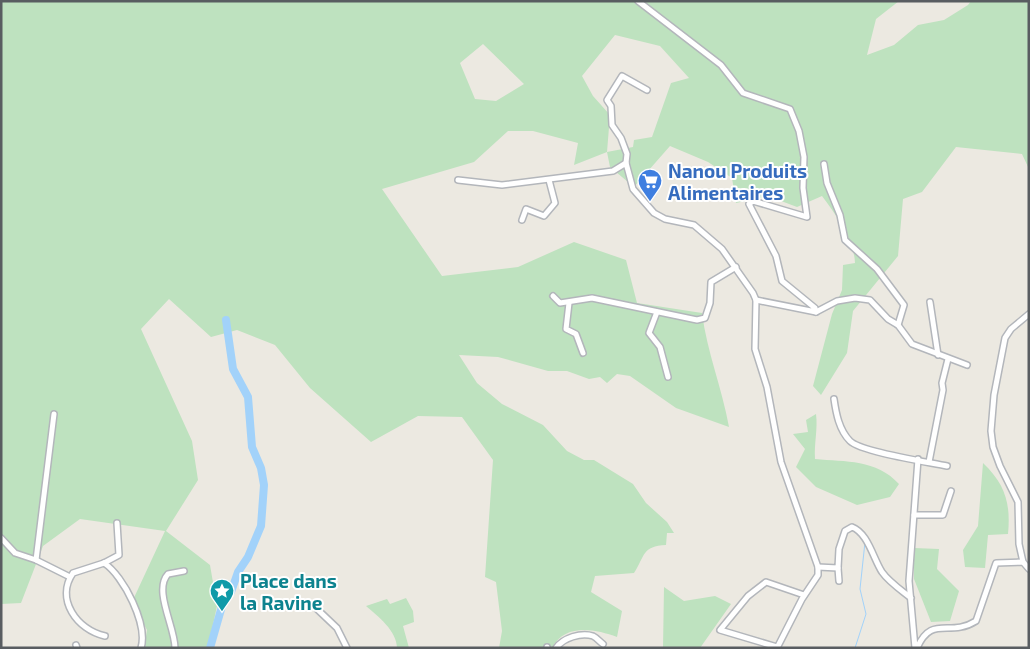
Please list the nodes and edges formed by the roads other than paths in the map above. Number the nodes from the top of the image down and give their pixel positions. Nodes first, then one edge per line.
1 (638, 1) edge
2 (647, 90) dead end
3 (626, 163) junction
4 (824, 164) dead end
5 (458, 180) dead end
6 (549, 180) junction
7 (522, 220) dead end
8 (736, 267) junction
9 (553, 296) dead end
10 (756, 300) junction
11 (930, 302) dead end
12 (569, 303) junction
13 (657, 312) junction
14 (816, 312) junction
15 (1029, 314) edge
16 (898, 324) junction
17 (583, 353) dead end
18 (938, 355) junction
19 (948, 359) junction
20 (966, 365) dead end
21 (668, 377) dead end
22 (834, 399) dead end
23 (54, 414) dead end
24 (918, 459) junction
25 (929, 462) junction
26 (947, 466) dead end
27 (951, 491) dead end
28 (914, 515) junction
29 (116, 522) dead end
30 (1, 538) edge
31 (36, 560) junction
32 (1023, 562) junction
33 (104, 564) junction
34 (818, 567) junction
35 (838, 568) junction
36 (1029, 569) edge
37 (184, 571) dead end
38 (70, 577) junction
39 (839, 581) dead end
40 (804, 596) junction
41 (911, 598) junction
42 (317, 609) dead end
43 (105, 636) dead end
44 (603, 644) dead end
45 (141, 648) edge
46 (175, 648) edge
47 (347, 648) edge
48 (556, 648) edge
49 (777, 648) edge
50 (916, 648) edge

1 - 14 street
2 - 3 street
3 - 6 street
3 - 8 street
4 - 16 street
5 - 6 street
6 - 7 street
8 - 10 street
8 - 13 street
9 - 12 street
10 - 14 street
10 - 34 street
11 - 18 street
12 - 13 street
12 - 17 street
13 - 21 street
14 - 16 street
15 - 32 street
16 - 18 street
18 - 19 street
19 - 20 street
19 - 25 street
22 - 24 street
23 - 31 street
24 - 25 street
24 - 28 street
25 - 26 street
27 - 28 street
28 - 41 street
29 - 33 street
30 - 31 street
31 - 38 street
32 - 36 street
32 - 50 street
33 - 38 street
33 - 45 street
34 - 35 street
34 - 40 street
35 - 39 street
35 - 41 street
37 - 46 street
38 - 43 street
40 - 49 street
40 - 49 street
41 - 50 street
42 - 47 street
44 - 48 street

